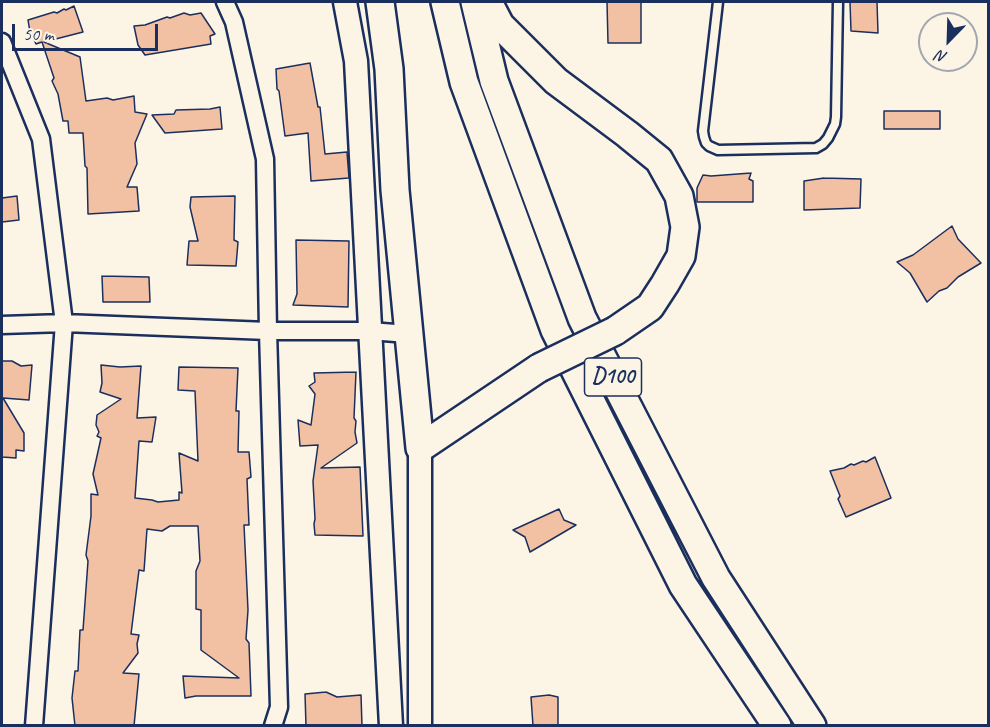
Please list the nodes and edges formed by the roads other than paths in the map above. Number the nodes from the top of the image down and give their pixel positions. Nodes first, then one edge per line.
1 (225, 2) edge
2 (345, 2) edge
3 (380, 2) edge
4 (445, 2) edge
5 (475, 2) edge
6 (488, 2) edge
7 (718, 2) edge
8 (838, 2) edge
9 (2, 42) edge
10 (64, 323) junction
11 (2, 325) edge
12 (268, 331) junction
13 (370, 331) junction
14 (408, 334) junction
15 (420, 448) junction
16 (34, 726) edge
17 (273, 726) edge
18 (391, 726) edge
19 (420, 726) edge
20 (777, 726) edge
21 (812, 726) edge

1 - 12 street
2 - 13 main road
3 - 14 highway
4 - 20 highway, D100
5 - 21 highway, D100
6 - 15 highway, bridge
7 - 8 lane
9 - 10 street
10 - 11 street
10 - 12 street
10 - 16 street
12 - 13 street
12 - 17 street
13 - 14 street
13 - 18 main road
14 - 15 highway
15 - 19 main road

